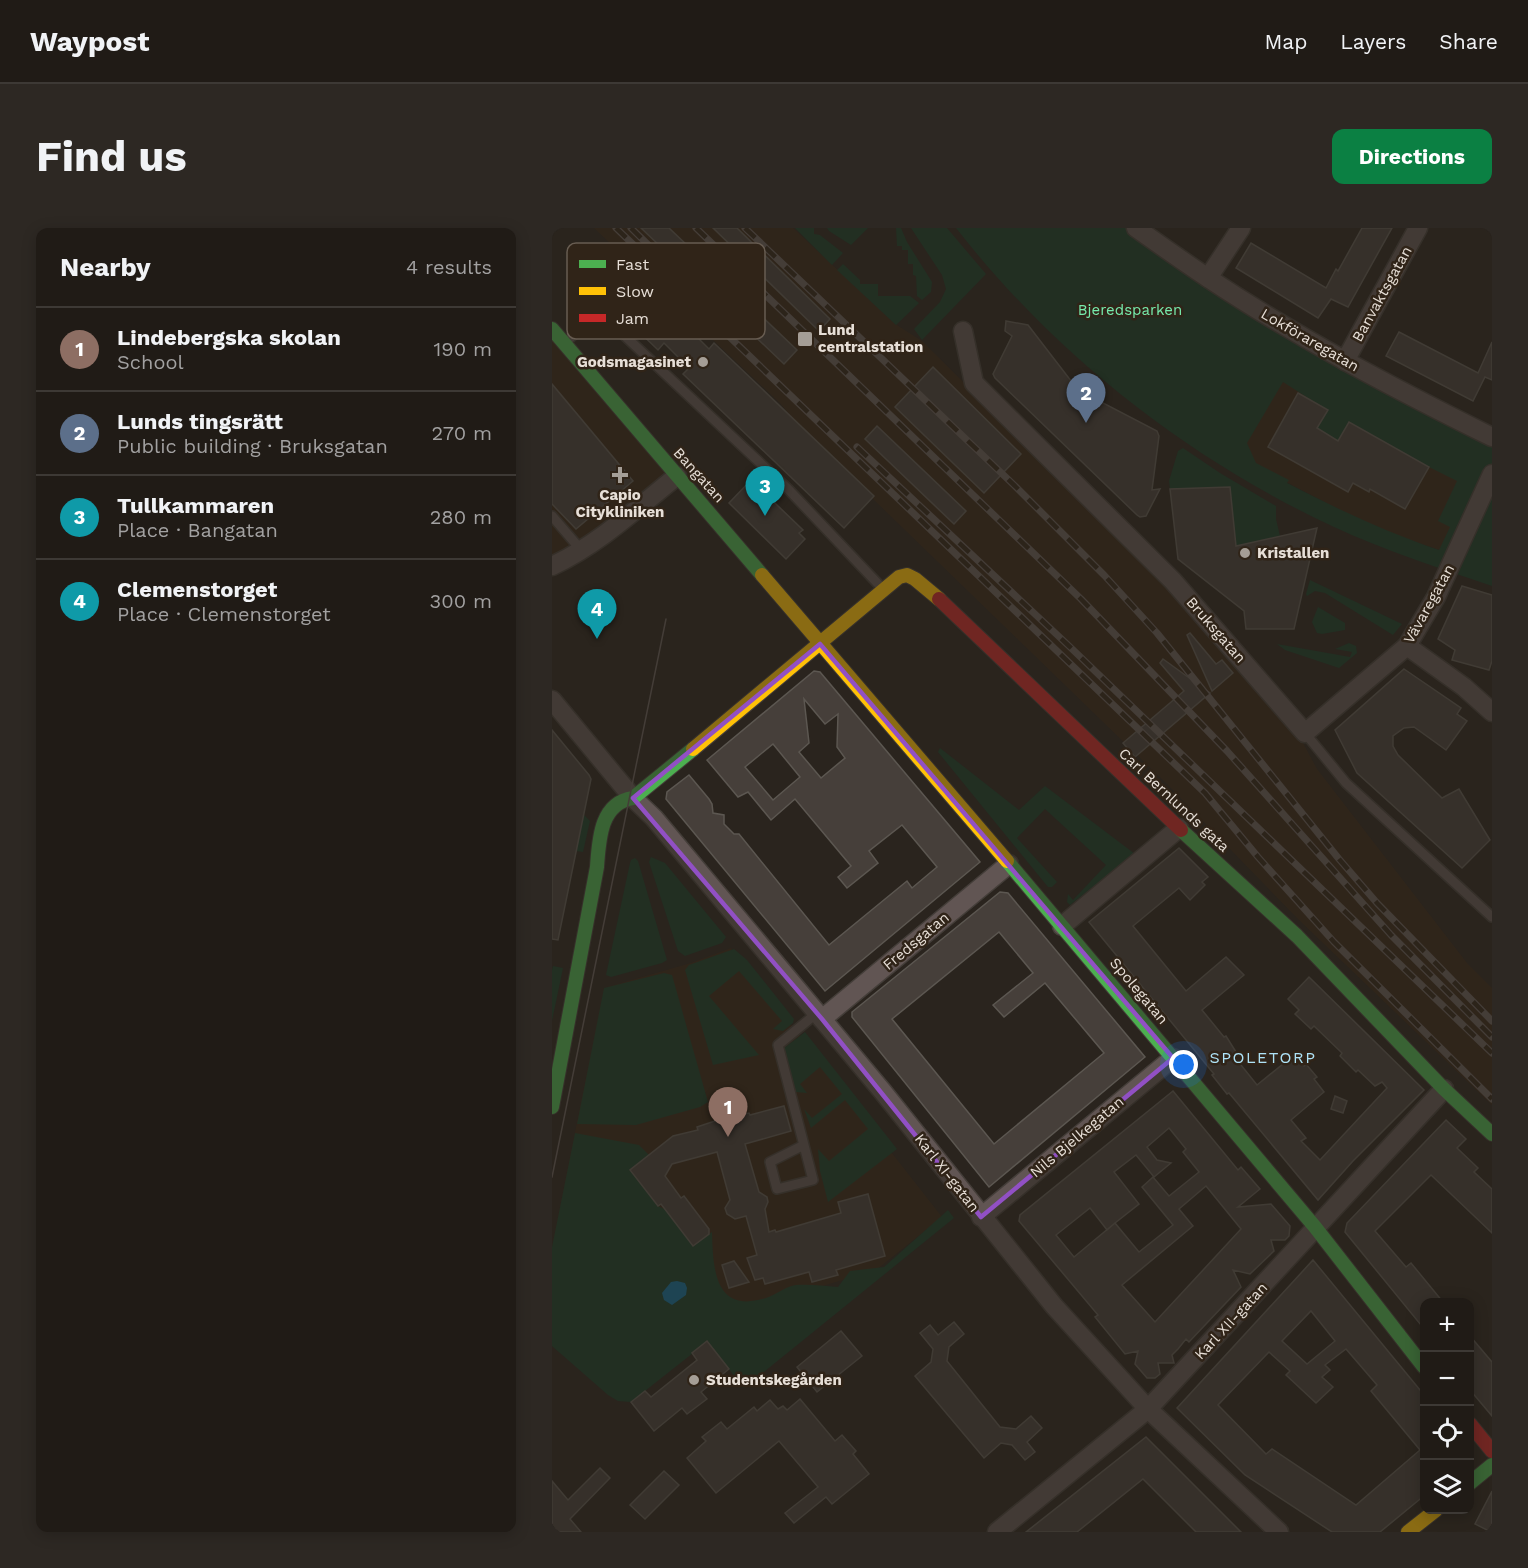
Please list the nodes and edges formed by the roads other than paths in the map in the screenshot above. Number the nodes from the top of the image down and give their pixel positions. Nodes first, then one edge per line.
1 (1136, 228) edge
2 (1241, 228) edge
3 (1418, 228) edge
4 (1208, 278) junction
5 (552, 328) edge
6 (963, 331) dead end
7 (570, 339) edge
8 (628, 339) edge
9 (565, 344) junction
10 (1345, 361) junction
11 (1492, 437) edge
12 (1492, 474) edge
13 (677, 476) junction
14 (552, 516) edge
15 (582, 551) junction
16 (552, 566) edge
17 (883, 590) junction
18 (820, 644) junction
19 (1407, 646) junction
20 (552, 700) edge
21 (1490, 706) edge
22 (1305, 733) junction
23 (633, 798) junction
24 (1179, 828) junction
25 (1009, 864) junction
26 (1492, 917) edge
27 (1062, 926) junction
28 (819, 1016) junction
29 (1173, 1058) junction
30 (1444, 1089) junction
31 (552, 1107) edge
32 (1492, 1134) edge
33 (804, 1145) junction
34 (981, 1217) junction
35 (1316, 1229) junction
36 (1420, 1361) edge
37 (1148, 1409) junction
38 (1474, 1429) edge
39 (1492, 1451) edge
40 (1492, 1465) edge
41 (1474, 1480) edge
42 (1430, 1514) edge
43 (997, 1532) edge
44 (1279, 1532) edge
45 (1408, 1532) edge

1 - 4 street, Lokföraregatan
2 - 4 street
3 - 10 street, Banvaktsgatan
4 - 10 street, Lokföraregatan
5 - 9 street, Bangatan
6 - 22 street, Bruksgatan
7 - 9 lane
8 - 17 lane
9 - 13 street, Bangatan
10 - 11 street, Lokföraregatan
12 - 19 street, Vävaregatan
13 - 15 street
13 - 18 street, Bangatan
14 - 15 lane
15 - 16 street
17 - 18 street, Carl Bernlunds gata
17 - 24 street, Carl Bernlunds gata
18 - 23 street, Carl Bernlunds gata
18 - 25 street, Spolegatan
19 - 21 street
19 - 22 street, Vävaregatan
20 - 23 street, Karl XI-gatan
22 - 26 lane, Bruksgatan
23 - 28 street, Karl XI-gatan
23 - 31 street, Carl Bernlunds gata
24 - 27 street
24 - 30 street, Carl Bernlunds gata
25 - 27 street, Spolegatan
25 - 28 street, Fredsgatan
27 - 29 street, Spolegatan
28 - 33 lane
28 - 34 street, Karl XI-gatan
29 - 34 street, Nils Bjelkegatan
29 - 35 street, Spolegatan
30 - 32 street, Carl Bernlunds gata
30 - 35 street, Karl XII-gatan
33 - 33 lane
34 - 37 street, Karl XI-gatan
35 - 36 street, Spolegatan
35 - 37 street, Karl XII-gatan
37 - 43 street, Karl XII-gatan
37 - 44 street, Karl XI-gatan
38 - 39 street
40 - 41 street
42 - 45 street

